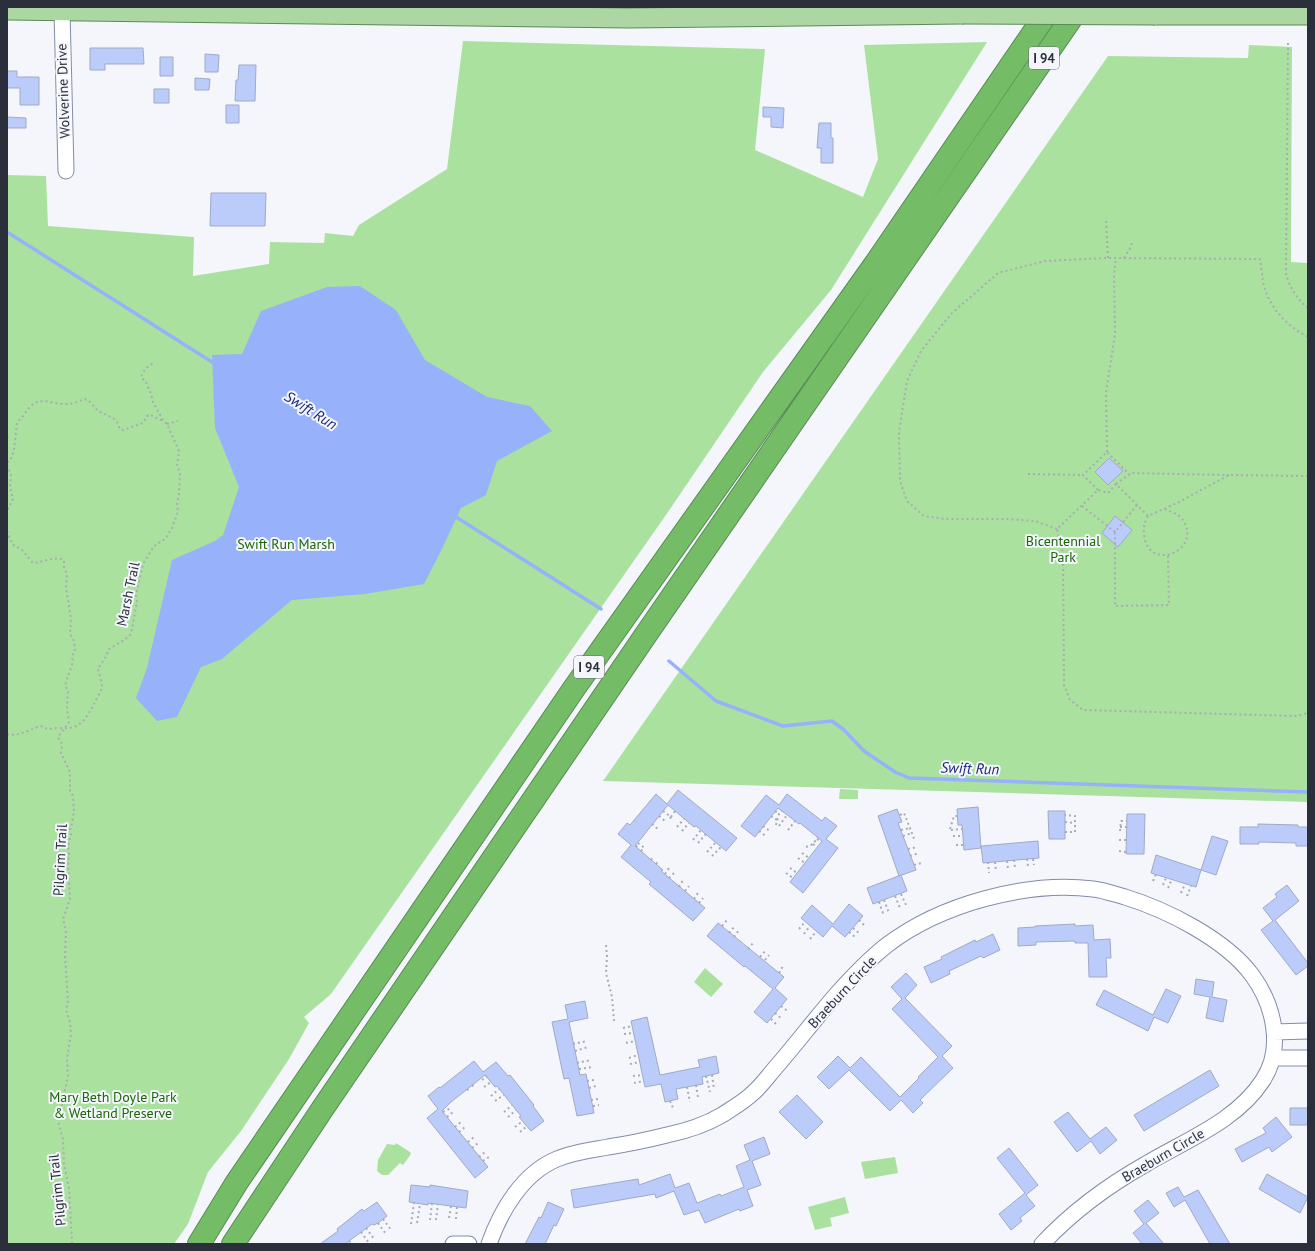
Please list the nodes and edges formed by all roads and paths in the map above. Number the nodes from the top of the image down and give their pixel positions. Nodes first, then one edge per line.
1 (1051, 7) edge
2 (1079, 7) edge
3 (7, 10) edge
4 (171, 10) edge
5 (192, 10) edge
6 (62, 11) junction
7 (406, 11) edge
8 (425, 11) edge
9 (1308, 15) edge
10 (1288, 43) dead end
11 (66, 170) dead end
12 (1106, 221) dead end
13 (1132, 240) dead end
14 (1108, 258) junction
15 (1116, 258) junction
16 (1124, 258) junction
17 (1308, 308) edge
18 (1308, 337) edge
19 (155, 363) dead end
20 (163, 420) junction
21 (178, 421) dead end
22 (167, 424) junction
23 (1107, 452) junction
24 (7, 462) edge
25 (7, 465) edge
26 (1028, 474) dead end
27 (1083, 475) junction
28 (1130, 475) junction
29 (1229, 476) junction
30 (1308, 476) edge
31 (1116, 484) junction
32 (1098, 490) junction
33 (1137, 505) junction
34 (1082, 506) junction
35 (1165, 509) junction
36 (7, 511) edge
37 (1148, 516) junction
38 (1057, 529) junction
39 (7, 531) edge
40 (1115, 532) junction
41 (1168, 555) junction
42 (1308, 713) edge
43 (64, 729) junction
44 (7, 734) edge
45 (663, 811) dead end
46 (675, 811) dead end
47 (775, 811) dead end
48 (782, 811) dead end
49 (779, 814) junction
50 (787, 815) dead end
51 (900, 815) dead end
52 (659, 816) dead end
53 (771, 816) dead end
54 (958, 816) dead end
55 (1065, 816) dead end
56 (684, 819) dead end
57 (778, 820) junction
58 (795, 821) dead end
59 (1127, 821) dead end
60 (666, 822) dead end
61 (1065, 822) dead end
62 (689, 823) dead end
63 (1075, 823) junction
64 (652, 824) dead end
65 (677, 826) dead end
66 (763, 826) dead end
67 (1127, 827) dead end
68 (910, 828) junction
69 (962, 829) dead end
70 (659, 830) dead end
71 (682, 830) dead end
72 (701, 830) dead end
73 (788, 830) dead end
74 (901, 830) dead end
75 (759, 831) dead end
76 (771, 832) dead end
77 (1065, 832) dead end
78 (912, 833) junction
79 (706, 834) dead end
80 (903, 836) dead end
81 (953, 836) dead end
82 (963, 836) dead end
83 (767, 837) dead end
84 (693, 840) dead end
85 (1119, 840) dead end
86 (1126, 840) dead end
87 (915, 841) dead end
88 (716, 842) dead end
89 (821, 842) dead end
90 (698, 844) dead end
91 (813, 844) junction
92 (956, 845) dead end
93 (964, 845) dead end
94 (917, 846) dead end
95 (636, 847) dead end
96 (721, 847) dead end
97 (806, 847) dead end
98 (817, 847) dead end
99 (908, 849) dead end
100 (641, 851) dead end
101 (1118, 851) dead end
102 (707, 852) dead end
103 (1126, 852) dead end
104 (802, 853) dead end
105 (919, 853) dead end
106 (654, 856) dead end
107 (712, 856) dead end
108 (910, 856) dead end
109 (798, 858) dead end
110 (809, 858) dead end
111 (1027, 859) dead end
112 (1033, 859) dead end
113 (651, 860) dead end
114 (659, 860) dead end
115 (1014, 860) dead end
116 (1007, 861) dead end
117 (988, 862) dead end
118 (995, 862) dead end
119 (805, 863) dead end
120 (922, 863) dead end
121 (656, 864) dead end
122 (1034, 864) dead end
123 (914, 865) dead end
124 (1028, 866) dead end
125 (669, 868) dead end
126 (790, 868) dead end
127 (1015, 868) dead end
128 (1008, 869) dead end
129 (996, 871) dead end
130 (674, 873) dead end
131 (786, 873) dead end
132 (797, 873) dead end
133 (989, 873) dead end
134 (665, 874) dead end
135 (1156, 874) dead end
136 (669, 878) dead end
137 (793, 878) dead end
138 (1166, 878) dead end
139 (683, 880) dead end
140 (1172, 880) dead end
141 (1153, 881) dead end
142 (1185, 884) dead end
143 (1163, 885) dead end
144 (689, 886) dead end
145 (1191, 886) dead end
146 (679, 887) dead end
147 (1168, 888) dead end
148 (685, 891) dead end
149 (698, 893) dead end
150 (1181, 893) dead end
151 (901, 894) dead end
152 (895, 896) dead end
153 (1186, 896) dead end
154 (703, 898) dead end
155 (694, 899) dead end
156 (884, 900) dead end
157 (879, 902) dead end
158 (699, 903) dead end
159 (906, 905) dead end
160 (900, 908) dead end
161 (889, 914) dead end
162 (884, 916) dead end
163 (728, 919) dead end
164 (859, 920) dead end
165 (805, 922) dead end
166 (722, 926) dead end
167 (735, 926) dead end
168 (810, 926) dead end
169 (865, 926) dead end
170 (853, 928) dead end
171 (799, 929) dead end
172 (740, 930) dead end
173 (816, 932) dead end
174 (849, 932) dead end
175 (729, 933) dead end
176 (859, 933) dead end
177 (804, 934) dead end
178 (734, 937) dead end
179 (855, 937) dead end
180 (810, 939) dead end
181 (754, 942) dead end
182 (606, 945) dead end
183 (748, 949) dead end
184 (765, 951) dead end
185 (770, 955) dead end
186 (760, 957) dead end
187 (765, 960) dead end
188 (783, 966) dead end
189 (779, 973) dead end
190 (781, 1006) dead end
191 (788, 1012) dead end
192 (775, 1013) dead end
193 (771, 1019) dead end
194 (782, 1019) dead end
195 (614, 1021) dead end
196 (777, 1025) dead end
197 (632, 1026) dead end
198 (623, 1028) dead end
199 (1308, 1031) edge
200 (1274, 1032) junction
201 (633, 1033) dead end
202 (624, 1034) dead end
203 (587, 1041) dead end
204 (635, 1041) dead end
205 (626, 1043) dead end
206 (573, 1044) dead end
207 (588, 1047) dead end
208 (575, 1051) dead end
209 (638, 1055) dead end
210 (629, 1058) dead end
211 (1273, 1058) junction
212 (1308, 1058) edge
213 (591, 1060) dead end
214 (640, 1062) dead end
215 (577, 1063) dead end
216 (630, 1064) dead end
217 (592, 1067) dead end
218 (579, 1069) dead end
219 (642, 1075) dead end
220 (712, 1075) dead end
221 (486, 1076) dead end
222 (633, 1076) dead end
223 (706, 1076) dead end
224 (594, 1080) dead end
225 (481, 1081) dead end
226 (587, 1081) dead end
227 (644, 1081) dead end
228 (491, 1082) dead end
229 (634, 1083) dead end
230 (472, 1085) dead end
231 (696, 1085) dead end
232 (596, 1086) dead end
233 (484, 1087) dead end
234 (687, 1087) dead end
235 (475, 1088) dead end
236 (589, 1088) dead end
237 (467, 1089) dead end
238 (499, 1089) dead end
239 (714, 1089) dead end
240 (470, 1092) dead end
241 (710, 1092) dead end
242 (504, 1095) dead end
243 (491, 1096) dead end
244 (698, 1097) dead end
245 (598, 1099) dead end
246 (591, 1100) dead end
247 (495, 1101) dead end
248 (670, 1101) dead end
249 (690, 1102) dead end
250 (512, 1105) dead end
251 (599, 1105) dead end
252 (592, 1106) dead end
253 (451, 1108) dead end
254 (672, 1108) dead end
255 (516, 1110) dead end
256 (443, 1112) dead end
257 (453, 1112) dead end
258 (504, 1112) dead end
259 (447, 1117) dead end
260 (508, 1117) dead end
261 (523, 1121) dead end
262 (462, 1122) dead end
263 (527, 1126) dead end
264 (455, 1127) dead end
265 (465, 1127) dead end
266 (515, 1127) dead end
267 (459, 1132) dead end
268 (520, 1132) dead end
269 (474, 1137) dead end
270 (468, 1142) dead end
271 (478, 1143) dead end
272 (472, 1148) dead end
273 (485, 1152) dead end
274 (479, 1157) dead end
275 (489, 1157) dead end
276 (483, 1161) dead end
277 (414, 1203) dead end
278 (432, 1203) dead end
279 (420, 1204) dead end
280 (438, 1204) dead end
281 (451, 1206) dead end
282 (458, 1207) dead end
283 (449, 1218) dead end
284 (456, 1218) dead end
285 (383, 1219) dead end
286 (430, 1220) dead end
287 (436, 1220) dead end
288 (378, 1223) dead end
289 (417, 1223) dead end
290 (411, 1224) dead end
291 (366, 1228) dead end
292 (392, 1231) dead end
293 (361, 1232) dead end
294 (386, 1234) dead end
295 (375, 1240) dead end
296 (349, 1241) dead end
297 (369, 1243) edge
298 (72, 1244) edge
299 (199, 1244) edge
300 (233, 1244) edge
301 (352, 1244) edge
302 (453, 1244) edge
303 (469, 1244) edge
304 (489, 1244) edge
305 (1042, 1244) edge

1 - 299 highway, I 94
2 - 300 highway, I 94
3 - 6 main road
4 - 5 main road
4 - 6 main road
5 - 7 main road
6 - 11 street, Wolverine Drive
7 - 8 main road
8 - 9 main road, bridge
10 - 17 path
12 - 14 path
13 - 16 path
14 - 15 path
14 - 38 path
15 - 16 path
15 - 23 path
16 - 18 path
19 - 20 path, Marsh Trail
20 - 22 path, Marsh Trail
20 - 24 path
21 - 22 path
22 - 43 path, Marsh Trail
23 - 27 path
23 - 28 path
25 - 36 path
26 - 27 path
27 - 32 path
28 - 29 path
28 - 31 path
29 - 30 path
29 - 35 path
31 - 32 path
31 - 33 path
32 - 34 path
33 - 37 path
33 - 40 path
34 - 38 path
34 - 40 path
35 - 37 path
35 - 41 path
37 - 41 path
38 - 42 path
39 - 43 path, Pilgrim Trail
40 - 41 path
43 - 44 path, Marsh Trail
43 - 298 path, Pilgrim Trail
45 - 46 path
47 - 49 path
48 - 49 path
49 - 57 path
50 - 57 path
51 - 68 path
52 - 60 path
53 - 57 path
54 - 69 path
55 - 63 path
56 - 65 path
58 - 73 path
59 - 67 path
61 - 63 path
62 - 71 path
63 - 77 path
64 - 70 path
66 - 76 path
68 - 74 path
68 - 78 path
72 - 84 path
75 - 83 path
78 - 80 path
78 - 87 path
79 - 90 path
81 - 82 path
85 - 86 path
88 - 102 path
89 - 91 path
91 - 97 path
91 - 98 path
92 - 93 path
94 - 99 path
95 - 100 path
96 - 107 path
101 - 103 path
104 - 110 path
105 - 108 path
106 - 113 path
109 - 119 path
111 - 124 path
112 - 122 path
114 - 121 path
115 - 127 path
116 - 128 path
117 - 133 path
118 - 129 path
120 - 123 path
125 - 134 path
126 - 132 path
130 - 136 path
131 - 137 path
135 - 141 path
138 - 143 path
139 - 146 path
140 - 147 path
142 - 150 path
144 - 148 path
145 - 153 path
149 - 155 path
151 - 159 path
152 - 160 path
154 - 158 path
156 - 161 path
157 - 162 path
163 - 166 path
164 - 169 path
165 - 171 path
167 - 175 path
168 - 177 path
170 - 176 path
172 - 178 path
173 - 180 path
174 - 179 path
181 - 183 path
182 - 195 path
184 - 186 path
185 - 187 path
188 - 189 path
190 - 191 path
192 - 194 path
193 - 196 path
197 - 198 path
199 - 200 street
200 - 211 street, Braeburn Circle
200 - 304 street, Braeburn Circle
201 - 202 path
203 - 206 path
204 - 205 path
207 - 208 path
209 - 210 path
211 - 212 street
211 - 305 street, Braeburn Circle
213 - 215 path
214 - 216 path
217 - 218 path
219 - 222 path
220 - 239 path
221 - 225 path
223 - 241 path
224 - 226 path
227 - 229 path
228 - 233 path
230 - 235 path
231 - 244 path
232 - 236 path
234 - 249 path
237 - 240 path
238 - 243 path
242 - 247 path
245 - 246 path
248 - 254 path
250 - 258 path
251 - 252 path
253 - 256 path
255 - 260 path
257 - 259 path
261 - 266 path
262 - 264 path
263 - 268 path
265 - 267 path
269 - 270 path
271 - 272 path
273 - 274 path
275 - 276 path
277 - 290 path
278 - 286 path
279 - 289 path
280 - 287 path
281 - 283 path
282 - 284 path
285 - 292 path
288 - 294 path
291 - 295 path
293 - 297 path
296 - 301 path
302 - 303 street

